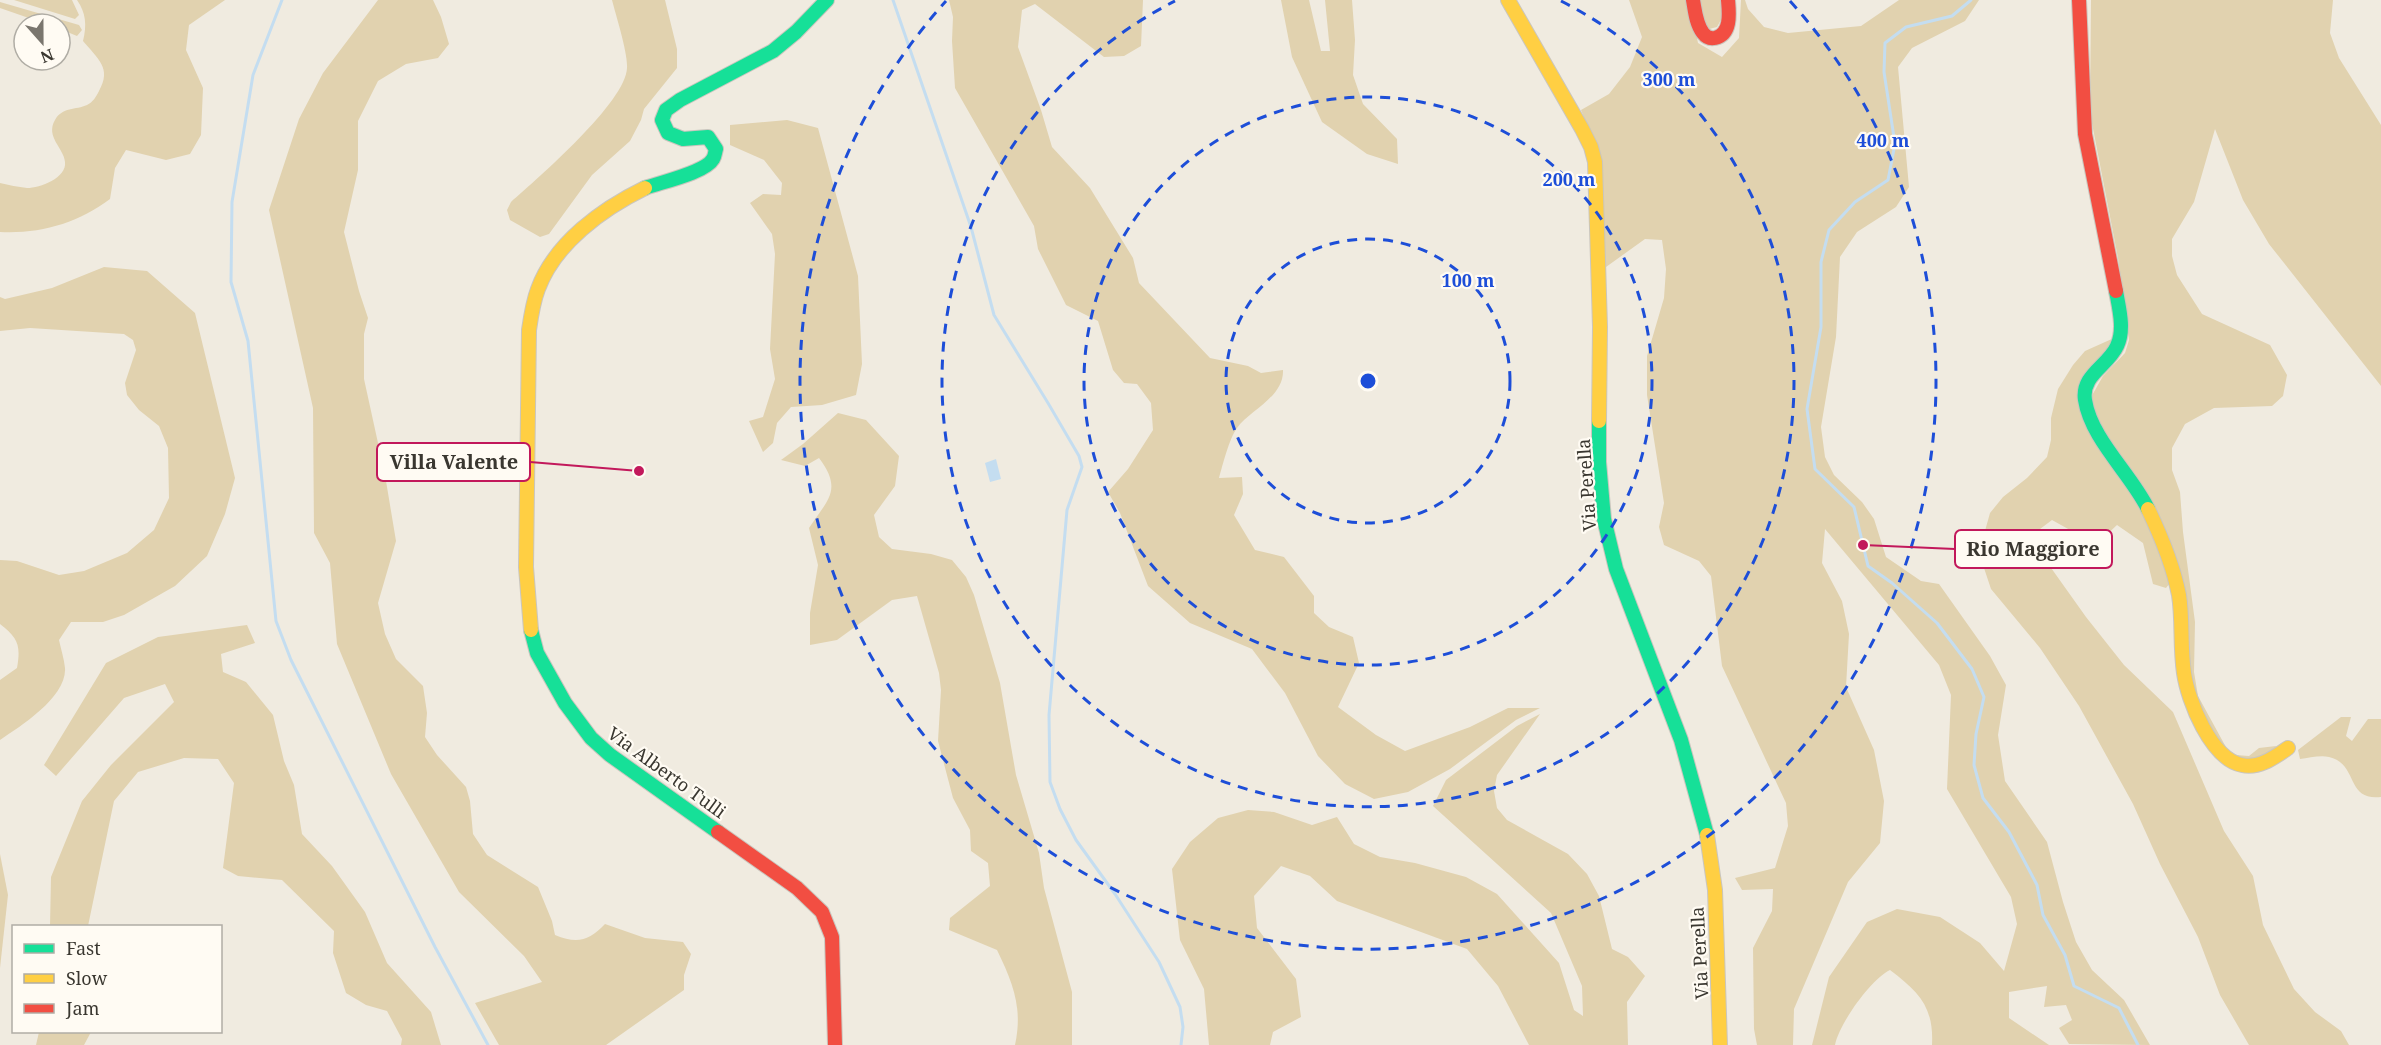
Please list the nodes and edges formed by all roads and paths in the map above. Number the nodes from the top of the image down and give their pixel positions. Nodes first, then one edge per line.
1 (827, 0) edge
2 (1508, 0) edge
3 (1693, 0) edge
4 (1728, 0) edge
5 (2079, 0) edge
6 (2288, 748) dead end
7 (835, 1045) edge
8 (1720, 1045) edge

1 - 7 street, Via Alberto Tulli
2 - 8 street, Via Perella
3 - 4 street
5 - 6 street

